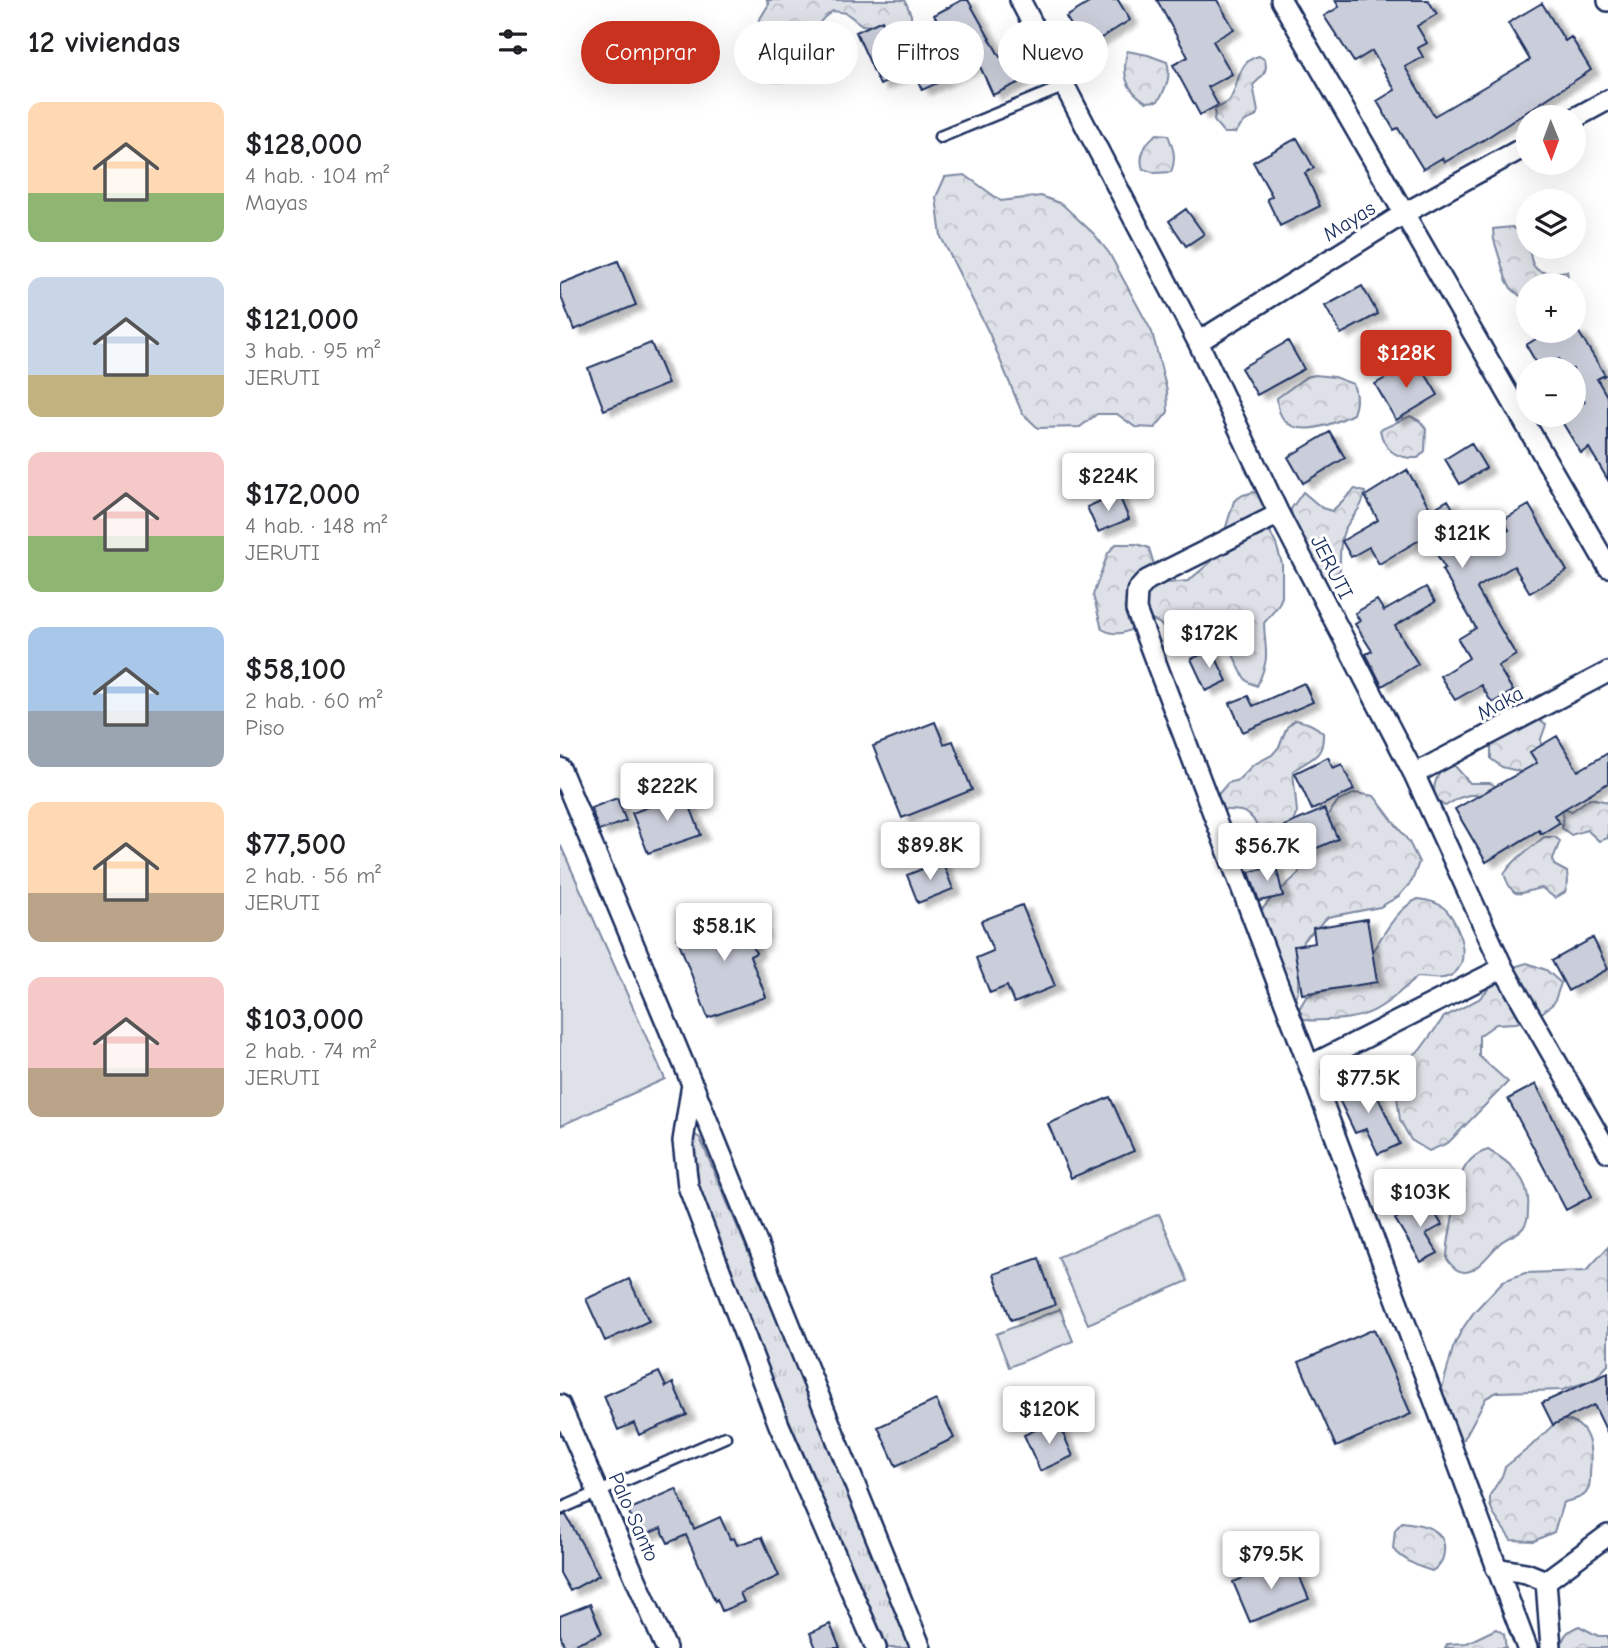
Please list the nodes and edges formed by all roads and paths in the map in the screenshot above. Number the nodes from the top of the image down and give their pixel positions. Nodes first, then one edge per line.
1 (1020, 0) edge
2 (1281, 0) edge
3 (1065, 86) junction
4 (1608, 100) edge
5 (1586, 113) edge
6 (940, 137) dead end
7 (1516, 152) edge
8 (1405, 213) junction
9 (1198, 342) junction
10 (1279, 514) junction
11 (1608, 567) edge
12 (1608, 672) edge
13 (560, 768) edge
14 (1414, 775) junction
15 (1503, 968) junction
16 (1309, 1066) junction
17 (692, 1084) junction
18 (1608, 1152) edge
19 (560, 1405) edge
20 (725, 1437) dead end
21 (598, 1491) junction
22 (560, 1509) edge
23 (1608, 1535) edge
24 (1496, 1568) junction
25 (1546, 1581) junction
26 (666, 1648) edge
27 (876, 1648) edge
28 (921, 1648) edge
29 (1527, 1648) edge
30 (1551, 1648) edge

1 - 3 street, JERUTI
2 - 8 street
3 - 6 lane
3 - 9 street, JERUTI
4 - 5 street
7 - 8 street, Mayas
8 - 9 street, Mayas
8 - 11 street
9 - 10 street, JERUTI
10 - 14 street, JERUTI
10 - 16 street
12 - 14 street, Maka
13 - 17 street
14 - 15 street, JERUTI
15 - 16 street
15 - 18 street, JERUTI
16 - 24 street
17 - 27 street
17 - 28 street
19 - 21 street, Palo Santo
20 - 21 lane
21 - 22 lane
21 - 26 street, Palo Santo
23 - 25 street
24 - 25 street
24 - 29 street
25 - 30 street

